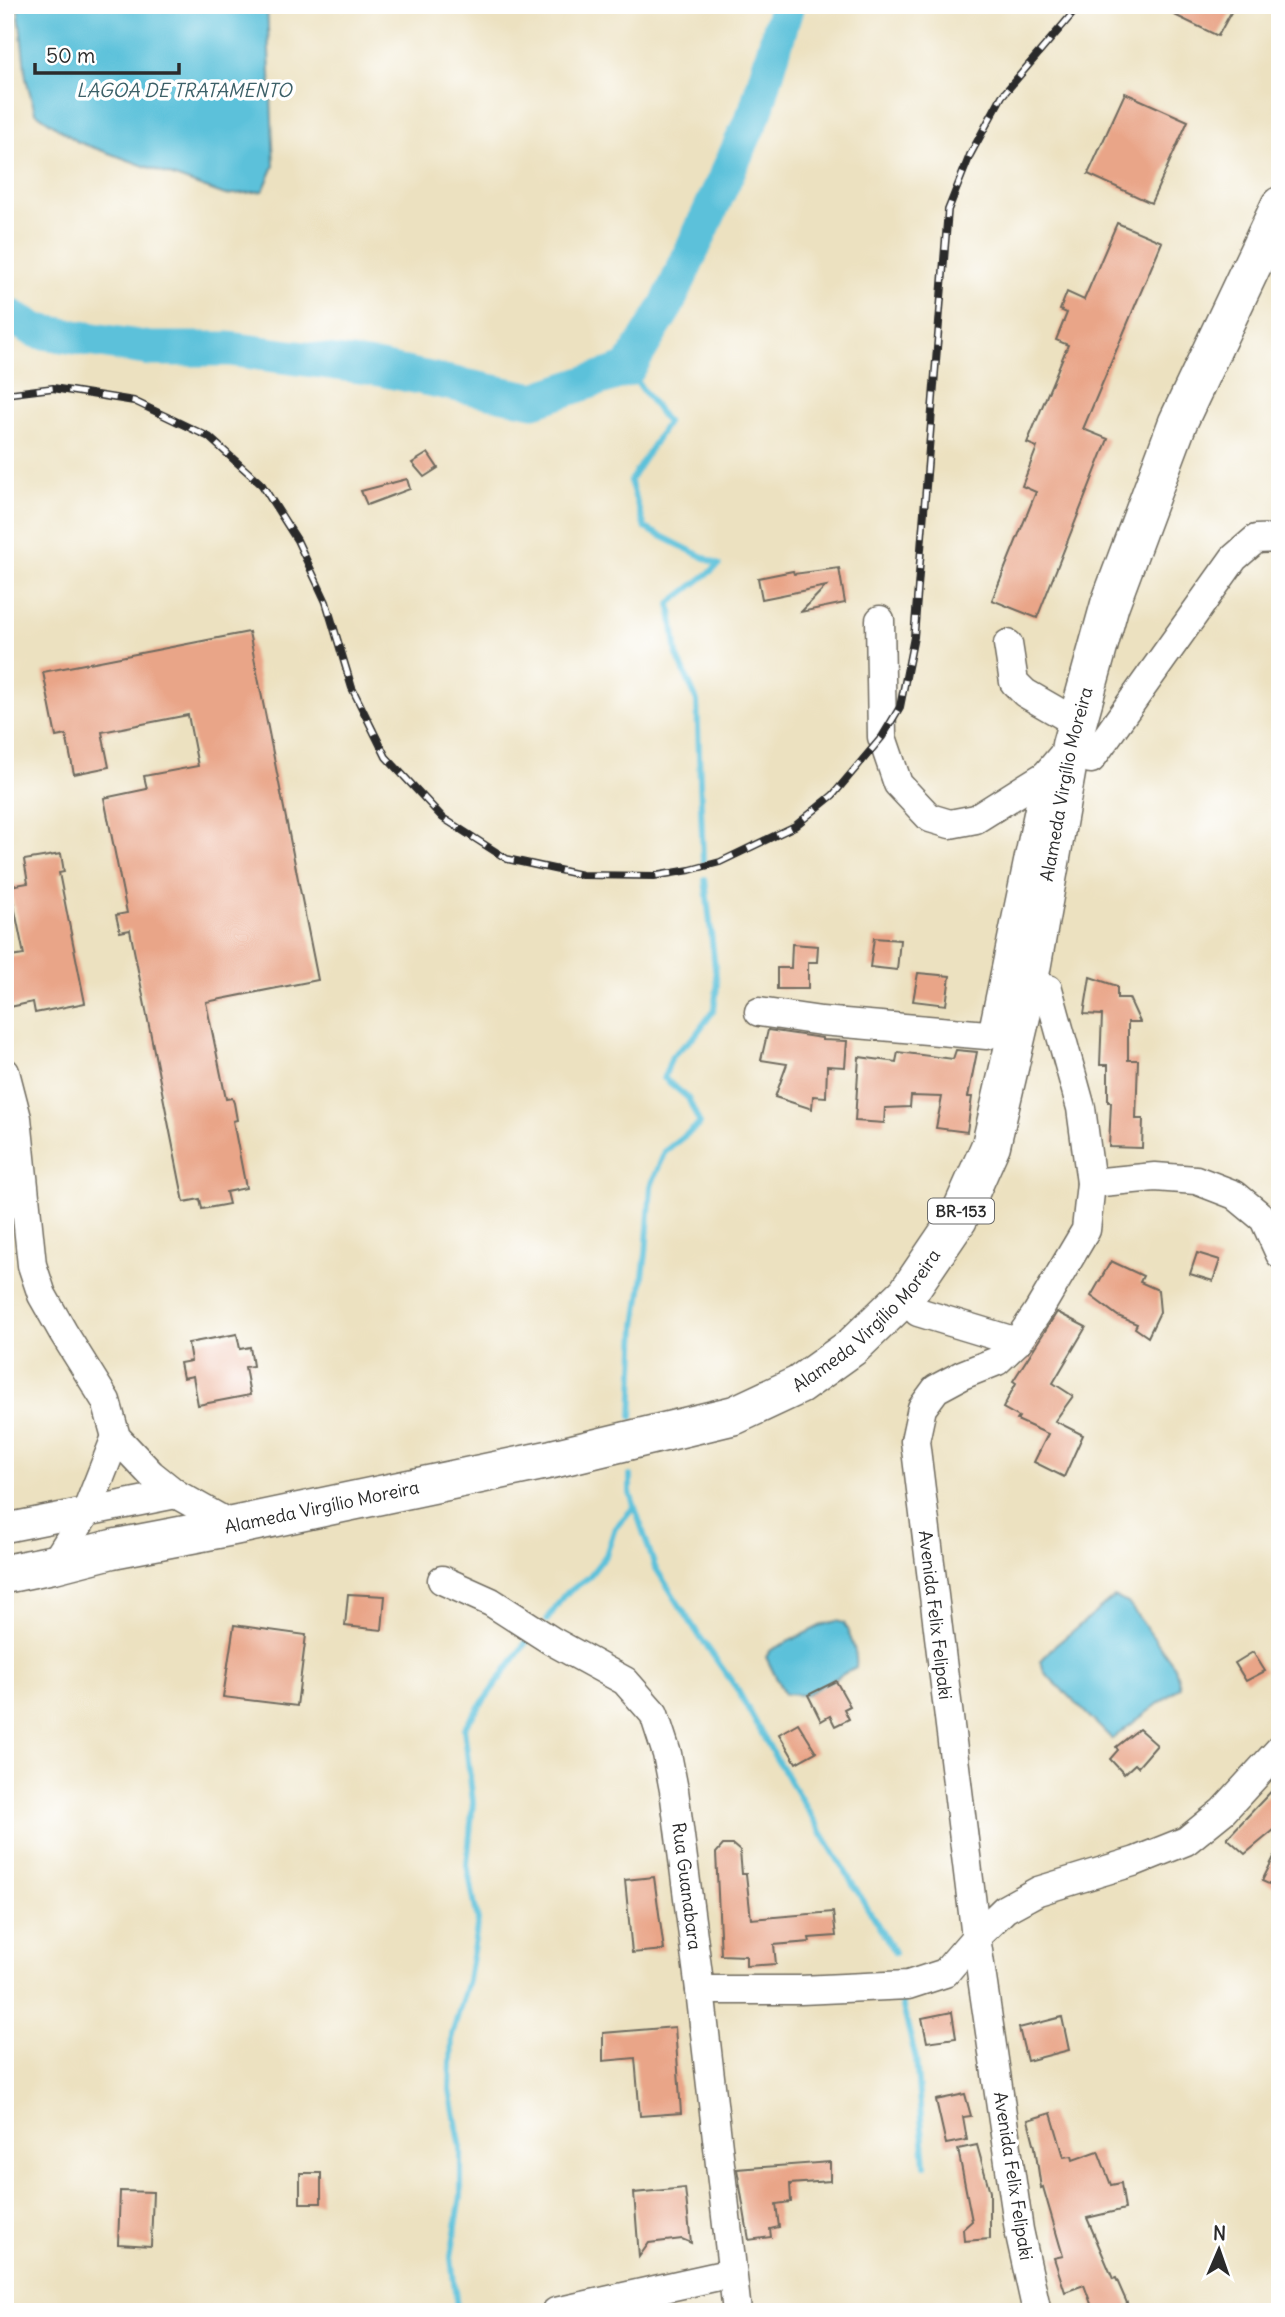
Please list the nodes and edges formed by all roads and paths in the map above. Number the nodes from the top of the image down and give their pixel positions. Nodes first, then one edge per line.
1 (1280, 206) edge
2 (1280, 254) edge
3 (1280, 538) edge
4 (880, 620) dead end
5 (1008, 644) dead end
6 (1080, 742) junction
7 (1046, 775) junction
8 (1048, 989) junction
9 (759, 1012) dead end
10 (5, 1072) edge
11 (1091, 1182) junction
12 (1280, 1254) edge
13 (918, 1312) junction
14 (1017, 1342) junction
15 (116, 1437) junction
16 (176, 1494) junction
17 (86, 1513) junction
18 (233, 1526) junction
19 (5, 1528) edge
20 (54, 1564) junction
21 (5, 1574) edge
22 (442, 1580) dead end
23 (5, 1595) edge
24 (1280, 1749) edge
25 (976, 1937) junction
26 (700, 1990) junction
27 (732, 2273) junction
28 (610, 2306) edge
29 (556, 2312) edge
30 (737, 2312) edge
31 (1037, 2312) edge

1 - 6 highway, Alameda Virgílio Moreira / BR-153
2 - 6 highway, Alameda Virgílio Moreira / BR-153
3 - 6 street
4 - 7 street
5 - 6 street
6 - 7 street
6 - 8 highway, Alameda Virgílio Moreira / BR-153
6 - 18 highway, Alameda Virgílio Moreira / BR-153
7 - 9 street
8 - 11 street, Avenida Felix Felipaki
8 - 13 highway, Alameda Virgílio Moreira / BR-153
10 - 15 street
11 - 12 street
11 - 14 street, Avenida Felix Felipaki
13 - 14 street
13 - 23 highway, Alameda Virgílio Moreira / BR-153
14 - 25 street, Avenida Felix Felipaki
15 - 16 street
15 - 17 street
16 - 17 street
16 - 18 street
17 - 19 street
17 - 20 street
18 - 20 highway, Alameda Virgílio Moreira / BR-153
20 - 21 highway, Alameda Virgílio Moreira / BR-153
22 - 26 street, Rua Guanabara
24 - 25 street
25 - 26 street
25 - 31 street, Avenida Felix Felipaki
26 - 27 street, Rua Guanabara
27 - 28 street
27 - 30 street, Rua Guanabara
28 - 29 street

